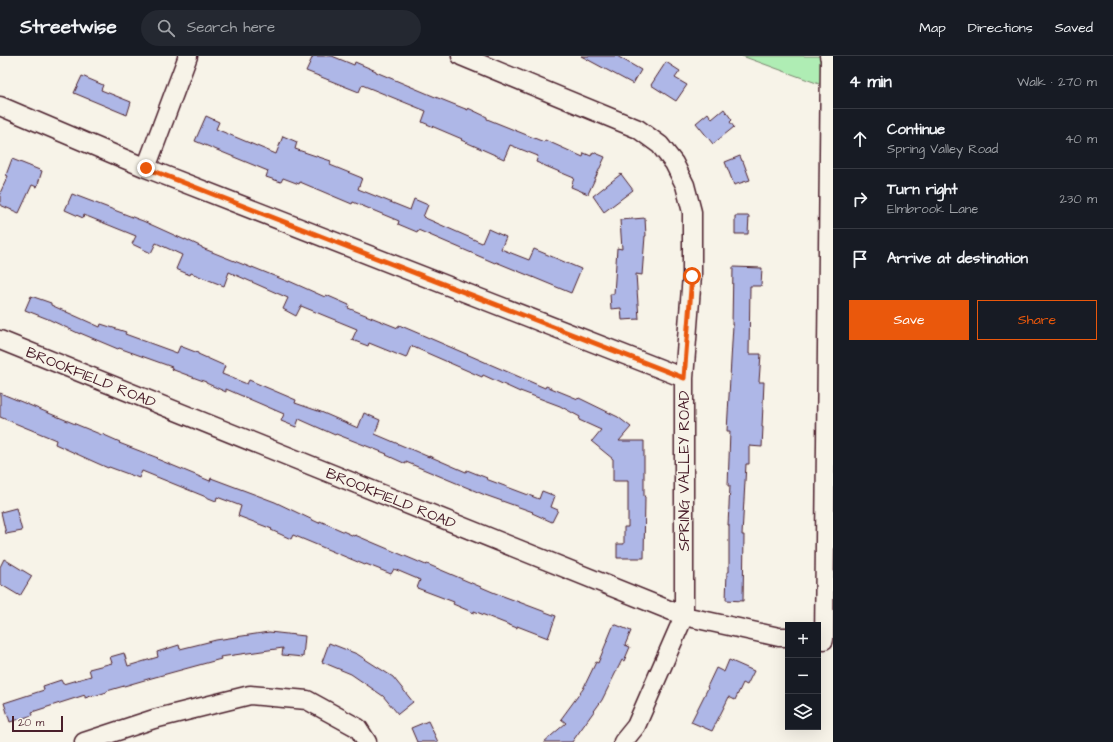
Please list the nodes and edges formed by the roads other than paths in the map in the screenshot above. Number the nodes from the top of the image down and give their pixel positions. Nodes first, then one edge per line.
1 (188, 56) edge
2 (460, 56) edge
3 (829, 56) edge
4 (0, 106) edge
5 (146, 168) junction
6 (0, 340) edge
7 (684, 378) junction
8 (684, 616) junction
9 (785, 637) edge
10 (825, 639) edge
11 (84, 742) edge
12 (367, 742) edge
13 (623, 742) edge

1 - 5 street
2 - 7 street, SPRING VALLEY ROAD
3 - 10 street
4 - 5 street
5 - 7 street
6 - 8 street, BROOKFIELD ROAD
7 - 8 street, SPRING VALLEY ROAD
8 - 9 street, BROOKFIELD ROAD
8 - 13 street
11 - 12 street

